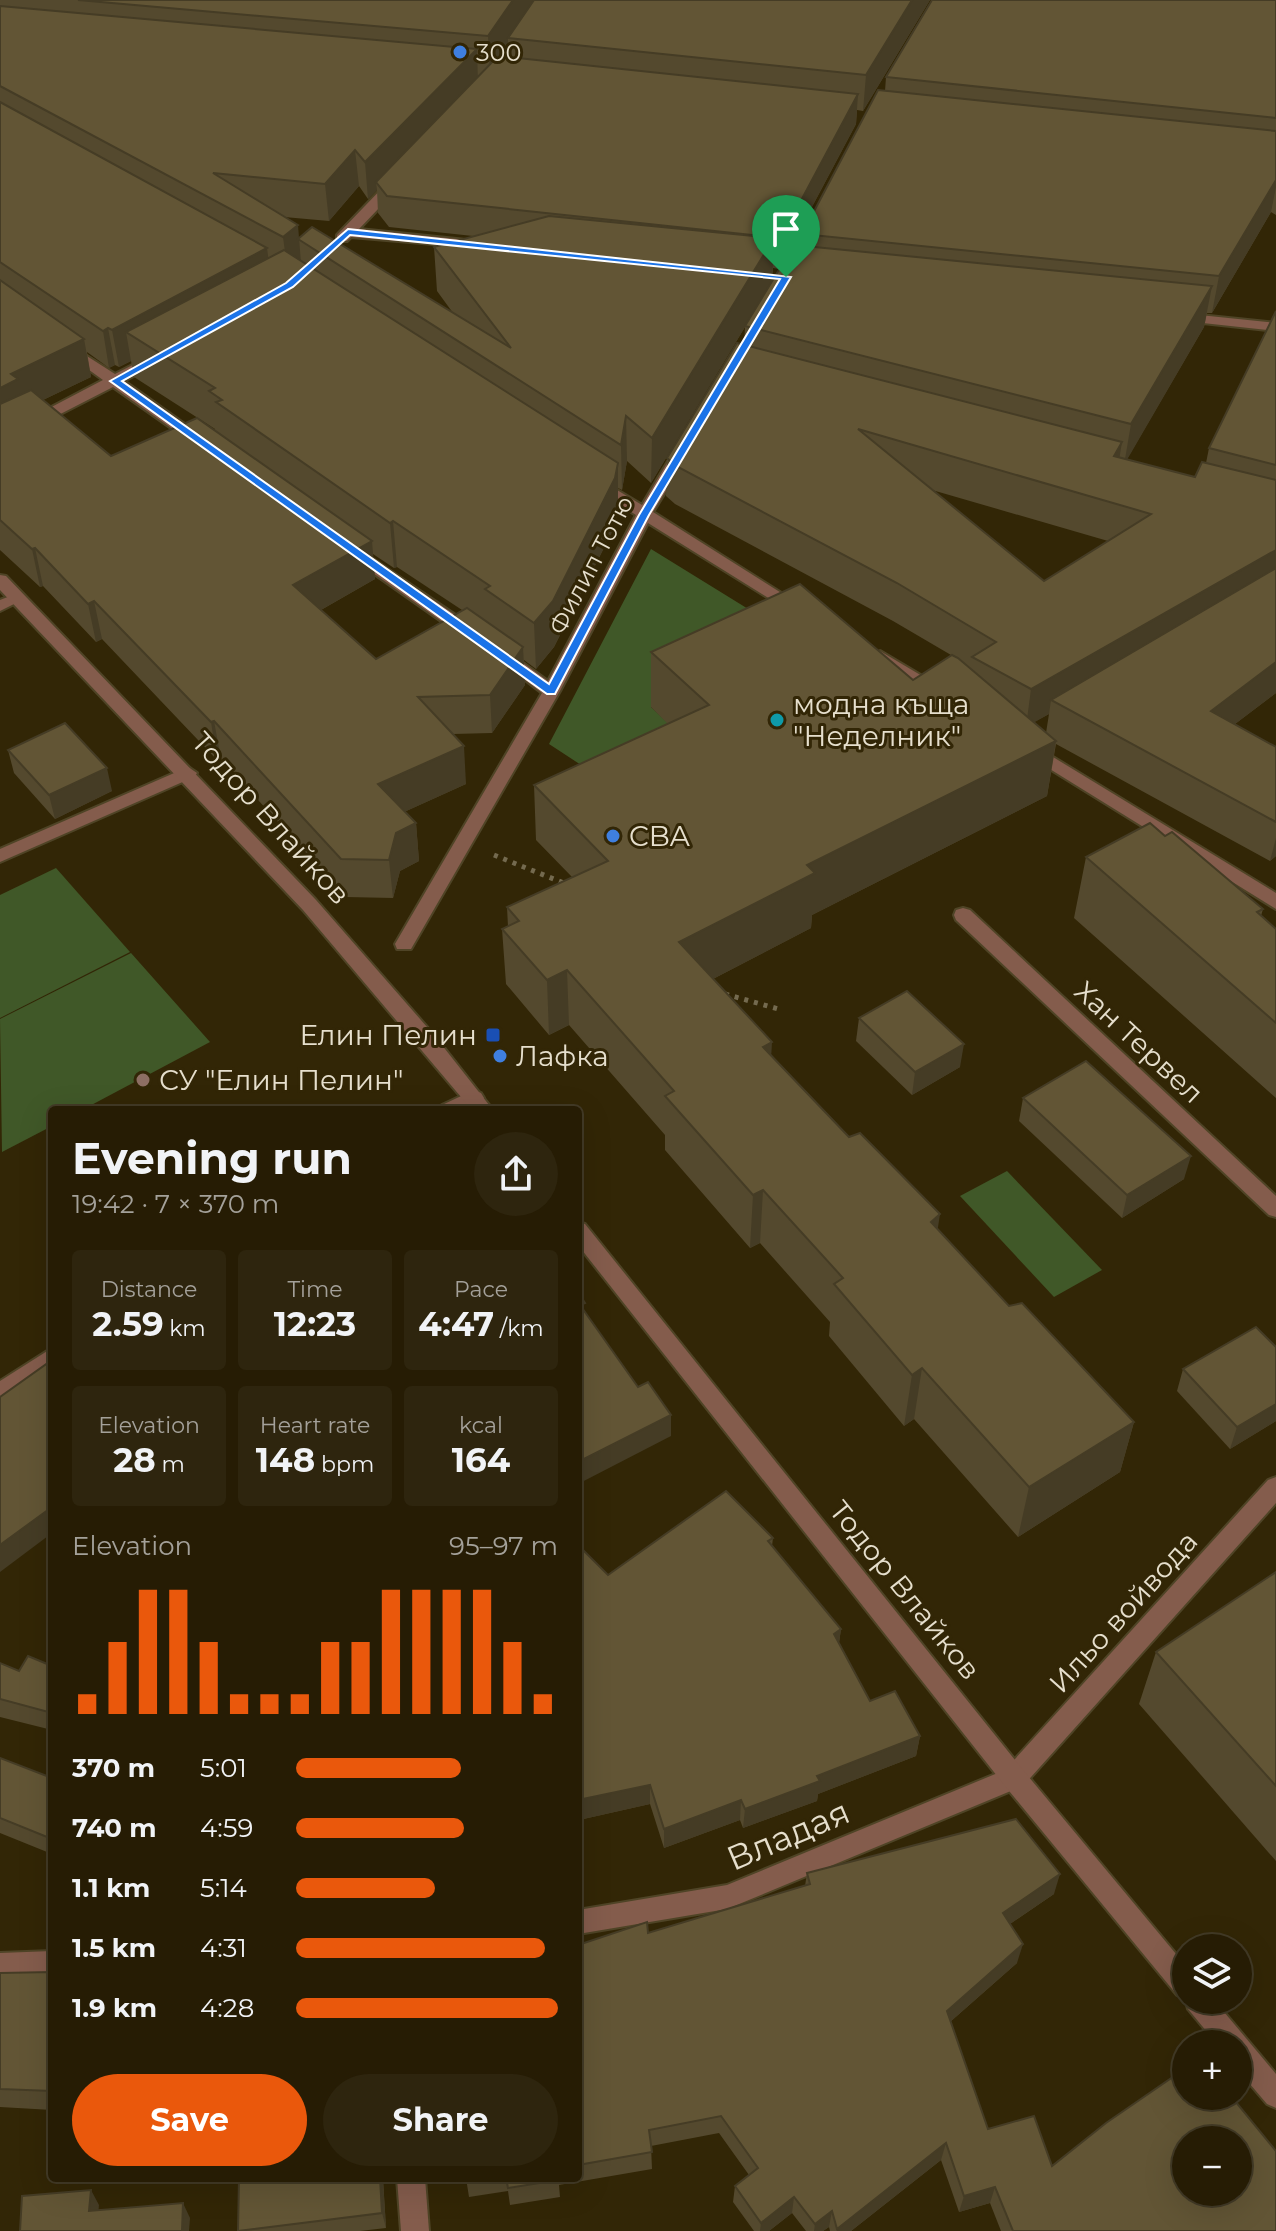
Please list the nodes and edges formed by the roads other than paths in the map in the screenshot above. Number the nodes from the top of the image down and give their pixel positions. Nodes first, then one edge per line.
1 (411, 166) edge
2 (348, 232) junction
3 (489, 246) edge
4 (325, 253) edge
5 (1165, 316) edge
6 (1276, 327) edge
7 (51, 337) edge
8 (169, 351) edge
9 (115, 381) junction
10 (691, 437) edge
11 (0, 440) edge
12 (218, 454) edge
13 (578, 472) edge
14 (644, 515) junction
15 (333, 536) edge
16 (0, 580) edge
17 (18, 598) junction
18 (0, 606) edge
19 (819, 620) edge
20 (859, 645) edge
21 (551, 691) junction
22 (953, 702) edge
23 (1027, 738) edge
24 (188, 773) junction
25 (0, 856) edge
26 (1276, 902) edge
27 (963, 915) dead end
28 (404, 944) dead end
29 (479, 1104) edge
30 (1276, 1209) edge
31 (582, 1235) edge
32 (48, 1360) edge
33 (0, 1393) edge
34 (1276, 1487) edge
35 (1014, 1778) junction
36 (582, 1921) edge
37 (48, 1964) edge
38 (0, 1966) edge
39 (1172, 1969) edge
40 (1209, 2014) edge
41 (1222, 2030) edge
42 (1252, 2066) edge
43 (1276, 2095) edge
44 (411, 2182) edge
45 (415, 2231) edge

1 - 2 street
2 - 3 street
2 - 4 street
5 - 6 street
7 - 9 street
8 - 9 street
9 - 11 street
9 - 12 street
10 - 14 street, Филип Тотю
13 - 14 street
14 - 19 street
14 - 21 street, Филип Тотю
15 - 21 street
16 - 17 street, Тодор Влайков
17 - 18 street
17 - 24 street, Тодор Влайков
20 - 22 street
21 - 28 street, Филип Тотю
23 - 26 street
24 - 25 street
24 - 29 street, Тодор Влайков
27 - 30 street, Хан Тервел
31 - 35 street, Тодор Влайков
32 - 33 street
34 - 35 street, Ильо войвода
35 - 36 street, Владая
35 - 39 street, Тодор Влайков
37 - 38 street
40 - 41 street
42 - 43 street
44 - 45 street

